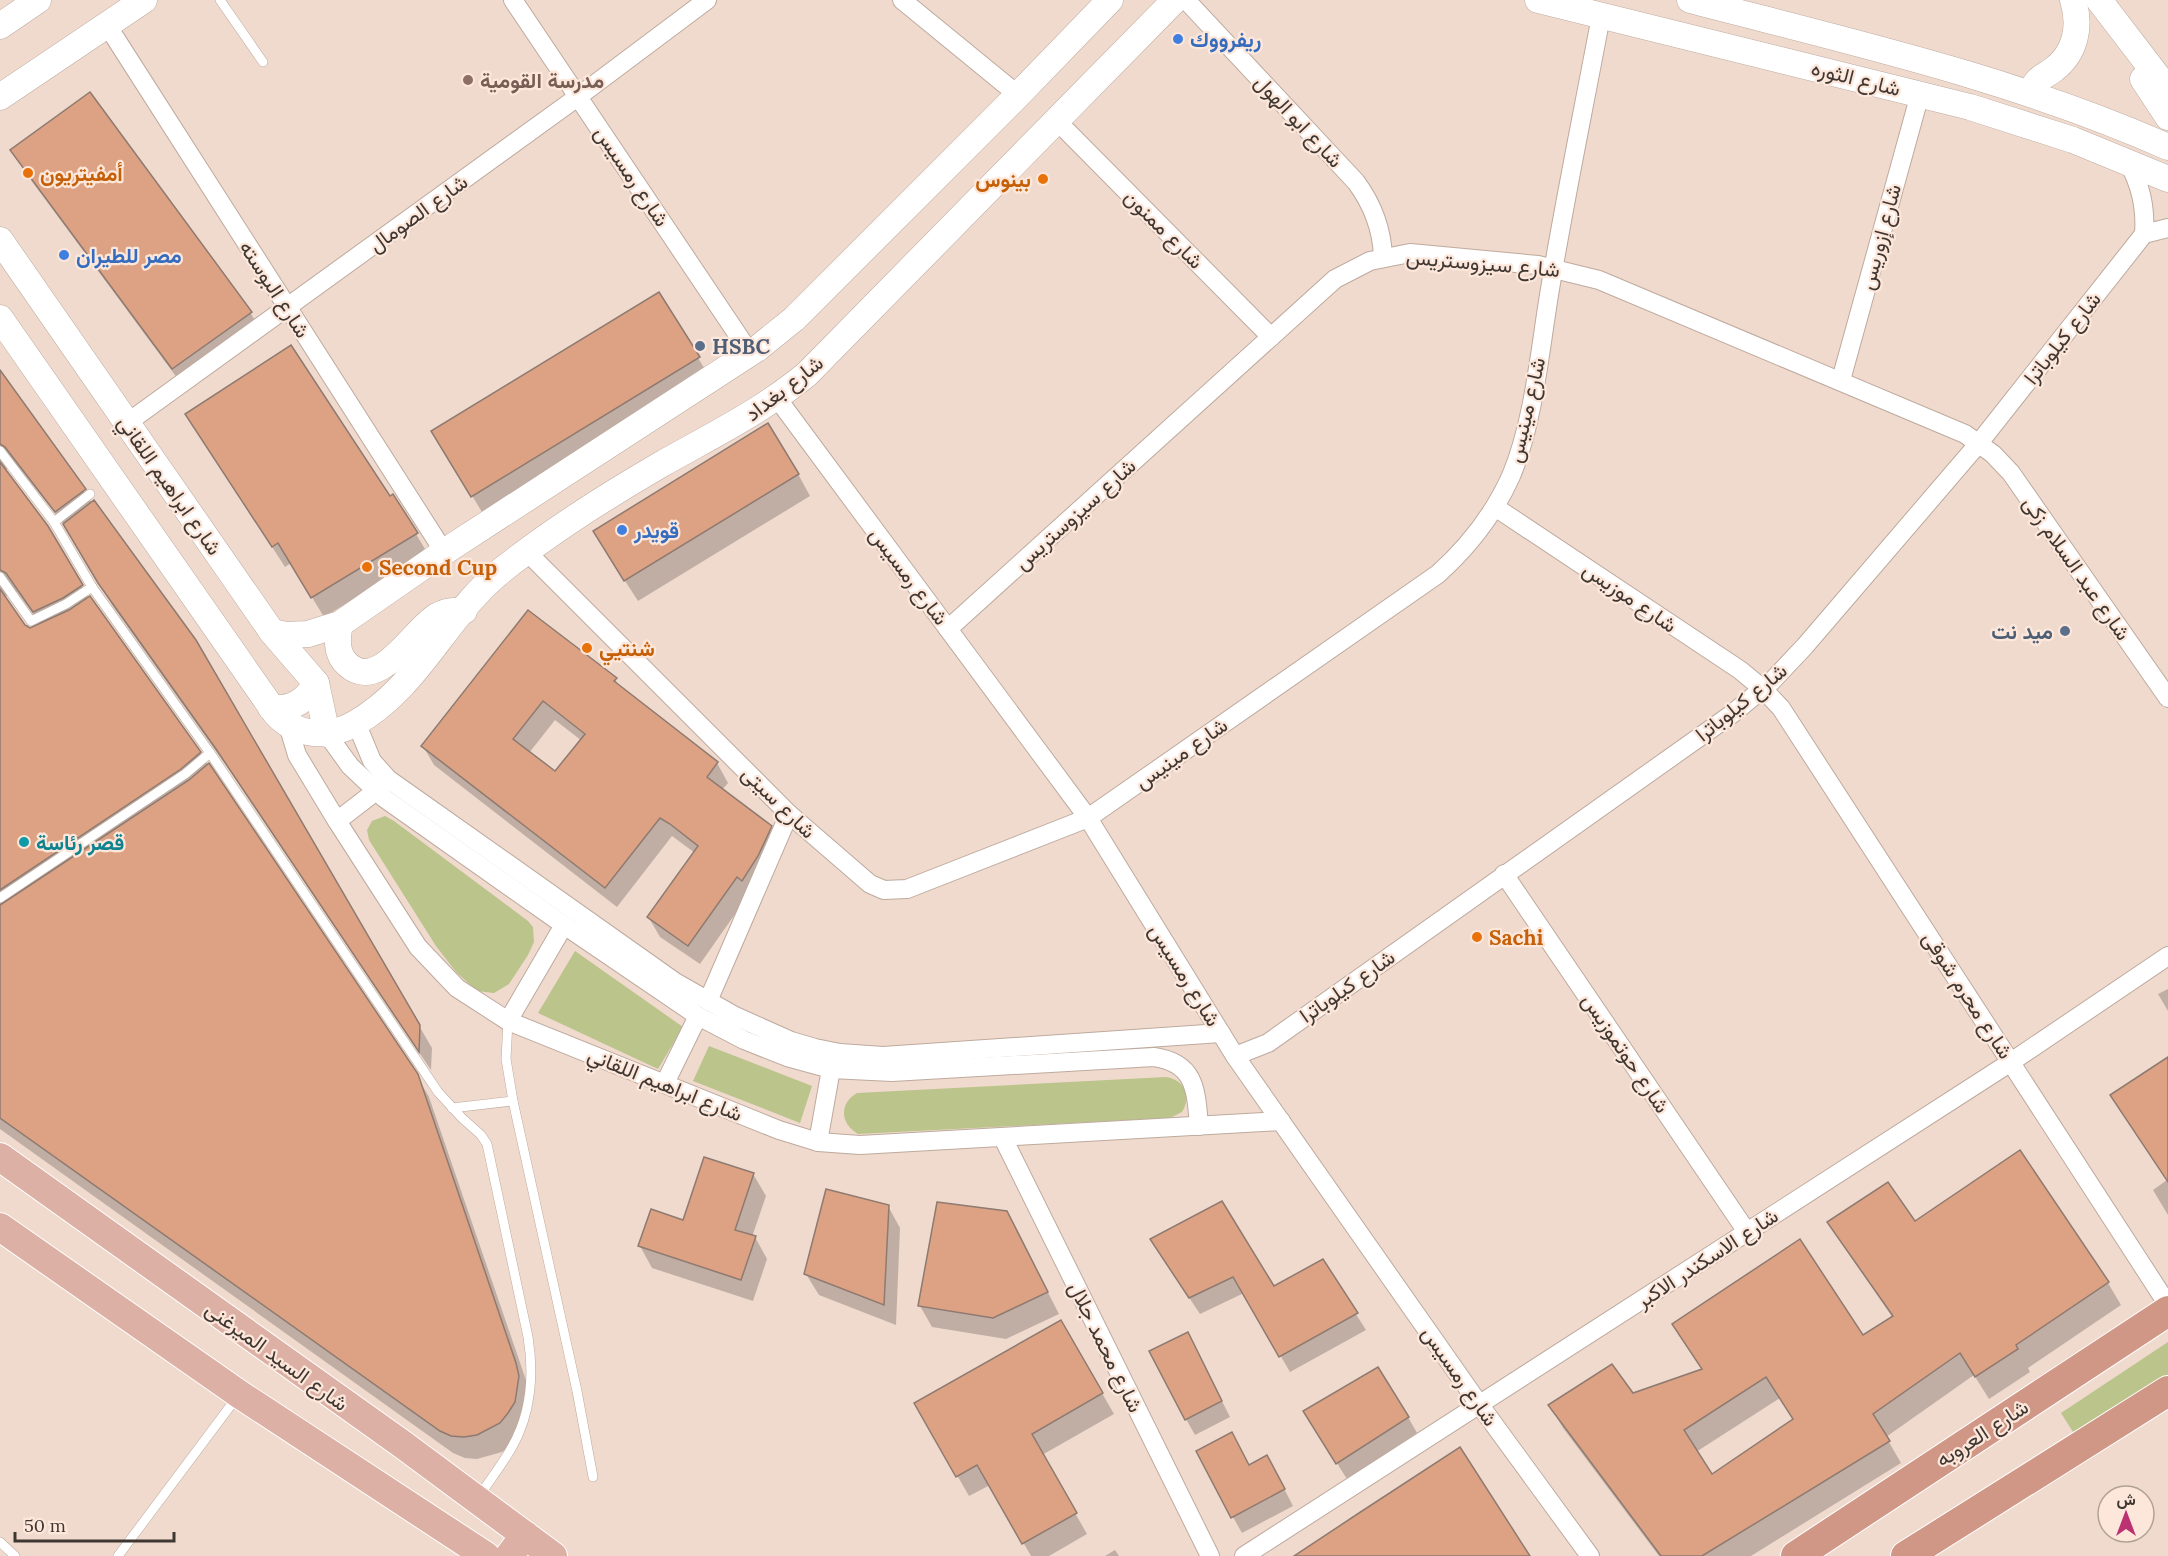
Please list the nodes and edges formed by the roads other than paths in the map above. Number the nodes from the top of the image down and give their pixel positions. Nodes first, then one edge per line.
1 (38, 0) edge
2 (144, 0) edge
3 (220, 0) edge
4 (513, 0) edge
5 (707, 0) edge
6 (902, 0) edge
7 (1110, 0) edge
8 (1175, 0) edge
9 (1186, 0) edge
10 (1538, 0) edge
11 (1690, 0) edge
12 (2073, 0) edge
13 (2099, 0) edge
14 (1730, 5) edge
15 (1601, 16) junction
16 (106, 25) junction
17 (0, 26) edge
18 (2127, 35) junction
19 (263, 62) dead end
20 (2168, 90) edge
21 (1920, 94) junction
22 (2032, 94) junction
23 (1018, 95) junction
24 (579, 96) junction
25 (0, 97) edge
26 (2168, 117) edge
27 (1057, 121) junction
28 (2168, 147) edge
29 (2128, 162) junction
30 (2168, 179) edge
31 (2168, 228) edge
32 (2144, 234) junction
33 (0, 240) edge
34 (1383, 257) junction
35 (1554, 268) junction
36 (288, 308) junction
37 (0, 318) edge
38 (1271, 337) junction
39 (750, 354) junction
40 (1841, 380) junction
41 (777, 398) junction
42 (127, 423) junction
43 (1979, 443) junction
44 (0, 451) edge
45 (90, 494) dead end
46 (1495, 507) junction
47 (54, 522) junction
48 (526, 551) junction
49 (444, 552) junction
50 (0, 577) edge
51 (92, 587) junction
52 (464, 611) junction
53 (340, 624) junction
54 (948, 629) junction
55 (272, 633) junction
56 (316, 683) junction
57 (1763, 689) junction
58 (2168, 698) edge
59 (279, 716) junction
60 (354, 725) junction
61 (327, 734) junction
62 (210, 753) junction
63 (376, 791) junction
64 (789, 814) junction
65 (1088, 818) junction
66 (337, 821) junction
67 (1504, 874) junction
68 (0, 898) edge
69 (564, 925) junction
70 (2168, 956) edge
71 (703, 1009) junction
72 (508, 1021) junction
73 (1221, 1033) junction
74 (1235, 1056) junction
75 (2011, 1062) junction
76 (831, 1069) junction
77 (665, 1083) junction
78 (513, 1101) junction
79 (452, 1108) junction
80 (1281, 1121) junction
81 (1199, 1126) junction
82 (1003, 1138) junction
83 (818, 1142) junction
84 (0, 1157) edge
85 (0, 1227) edge
86 (1747, 1232) junction
87 (2168, 1305) edge
88 (2168, 1311) edge
89 (2168, 1391) edge
90 (239, 1394) junction
91 (1479, 1404) junction
92 (593, 1477) dead end
93 (477, 1499) junction
94 (0, 1542) edge
95 (517, 1546) edge
96 (15, 1556) edge
97 (118, 1556) edge
98 (486, 1556) edge
99 (553, 1556) edge
100 (1210, 1556) edge
101 (1244, 1556) edge
102 (1590, 1556) edge
103 (1796, 1556) edge
104 (1906, 1556) edge

1 - 17 main road
2 - 16 main road
3 - 19 lane
4 - 24 street, شارع رمسيس
5 - 24 street, شارع الصومال
6 - 23 street
7 - 23 main road
8 - 27 main road, شارع بغداد
9 - 34 street, شارع ابو الهول
10 - 15 main road, شارع الثوره
11 - 14 main road, شارع الثوره
12 - 22 main road
13 - 18 main road
14 - 22 main road, شارع الثوره
15 - 21 main road, شارع الثوره
15 - 35 street, شارع مينيس
16 - 25 main road
16 - 36 street, شارع البوسته
18 - 20 main road
18 - 26 main road
21 - 29 main road, شارع الثوره
21 - 40 street, شارع إزوريس
22 - 28 main road, شارع الثوره
23 - 39 main road
24 - 36 street, شارع الصومال
24 - 39 street, شارع رمسيس
27 - 38 street, شارع ممنون
27 - 41 main road, شارع بغداد
29 - 30 main road, شارع الثوره
29 - 32 street
31 - 32 street
32 - 43 street, شارع كيلوباترا
33 - 42 main road, شارع ابراهيم اللقاني
34 - 35 street, شارع سيزوستريس
34 - 38 street, شارع سيزوستريس
35 - 40 street, شارع سيزوستريس
35 - 46 street, شارع مينيس
36 - 42 street, شارع الصومال
36 - 49 street, شارع البوسته
37 - 59 main road, شارع ابراهيم اللقاني
38 - 54 street, شارع سيزوستريس
39 - 49 main road
40 - 43 street, شارع سيزوستريس
41 - 48 main road, شارع بغداد
41 - 54 street, شارع رمسيس
42 - 55 main road, شارع ابراهيم اللقاني
43 - 57 street, شارع كيلوباترا
43 - 58 street, شارع عبد السلام زكى
44 - 47 lane
45 - 47 lane
46 - 57 street, شارع موزيس
46 - 65 street, شارع مينيس
47 - 51 lane
48 - 52 main road, شارع بغداد
48 - 64 street, شارع سيتى
49 - 53 main road
50 - 51 lane
51 - 62 lane
52 - 53 main road
52 - 60 main road, شارع بغداد
53 - 55 main road
54 - 65 street, شارع رمسيس
55 - 56 main road, شارع ابراهيم اللقاني
56 - 59 main road
56 - 61 main road, شارع ابراهيم اللقاني
57 - 67 street, شارع كيلوباترا
57 - 75 street, شارع محرم شوقى
59 - 61 main road
59 - 66 street, شارع ابراهيم اللقاني
60 - 61 main road
60 - 71 street, شارع ابراهيم اللقاني
61 - 63 street, شارع ابراهيم اللقاني
62 - 68 lane
62 - 79 lane
63 - 66 street
63 - 69 street, شارع ابراهيم اللقاني
64 - 65 street, شارع سيتى
64 - 71 street
65 - 73 street, شارع رمسيس
66 - 72 street, شارع ابراهيم اللقاني
67 - 74 street, شارع كيلوباترا
67 - 86 street, شارع حوتموزيس
69 - 71 street, شارع ابراهيم اللقاني
69 - 72 street
70 - 75 street, شارع الاسكندر الاكبر
71 - 73 street, شارع ابراهيم اللقاني
71 - 76 street, شارع ابراهيم اللقاني
71 - 77 street
72 - 77 street, شارع ابراهيم اللقاني
72 - 78 lane
73 - 74 street, شارع رمسيس
74 - 80 street, شارع رمسيس
75 - 86 street, شارع الاسكندر الاكبر
75 - 87 street, شارع محرم شوقى
76 - 81 street, شارع ابراهيم اللقاني
76 - 83 street
77 - 83 street, شارع ابراهيم اللقاني
78 - 79 lane
78 - 92 lane
79 - 93 lane
80 - 81 street, شارع ابراهيم اللقاني
80 - 91 street, شارع رمسيس
81 - 82 street, شارع ابراهيم اللقاني
82 - 83 street, شارع ابراهيم اللقاني
82 - 100 street, شارع محمد جلال
84 - 93 main road, شارع السيد الميرغنى
85 - 90 main road
86 - 91 street, شارع الاسكندر الاكبر
88 - 103 highway, شارع العروبه
89 - 104 highway
90 - 97 lane
90 - 98 main road
91 - 101 street, شارع الاسكندر الاكبر
91 - 102 street, شارع رمسيس
93 - 95 main road, شارع السيد الميرغنى
94 - 96 lane
95 - 99 main road, شارع السيد الميرغنى

